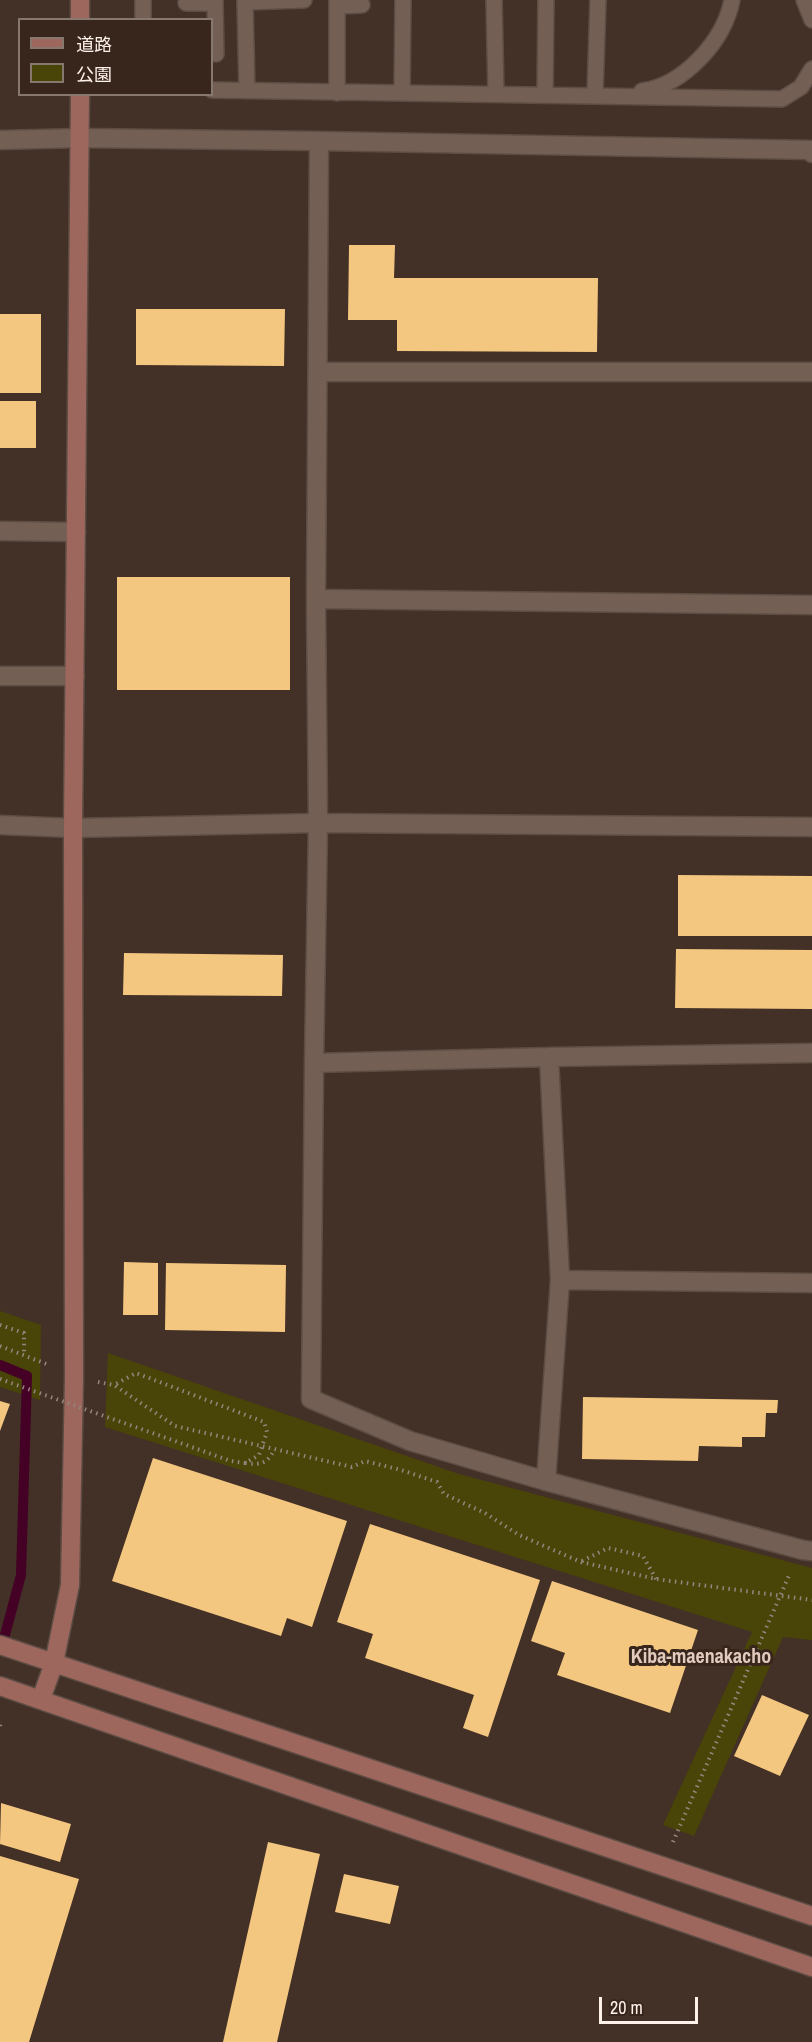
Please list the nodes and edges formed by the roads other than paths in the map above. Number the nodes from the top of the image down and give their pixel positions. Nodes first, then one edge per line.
1 (80, 0) edge
2 (143, 0) edge
3 (304, 0) edge
4 (403, 0) edge
5 (494, 0) edge
6 (546, 0) edge
7 (598, 0) edge
8 (732, 0) edge
9 (804, 0) edge
10 (215, 1) edge
11 (186, 3) dead end
12 (338, 3) edge
13 (362, 5) dead end
14 (80, 18) edge
15 (143, 18) edge
16 (812, 20) edge
17 (216, 54) dead end
18 (812, 69) edge
19 (213, 90) edge
20 (247, 91) junction
21 (337, 93) junction
22 (402, 93) junction
23 (496, 94) junction
24 (545, 95) junction
25 (590, 95) junction
26 (80, 96) edge
27 (80, 138) junction
28 (0, 140) edge
29 (319, 141) junction
30 (812, 153) edge
31 (318, 372) junction
32 (812, 372) edge
33 (0, 531) edge
34 (76, 532) junction
35 (316, 599) junction
36 (812, 605) edge
37 (0, 676) edge
38 (75, 676) junction
39 (318, 823) junction
40 (0, 825) edge
41 (812, 827) edge
42 (73, 828) junction
43 (812, 1053) edge
44 (549, 1057) junction
45 (314, 1063) junction
46 (560, 1280) junction
47 (812, 1283) edge
48 (546, 1481) junction
49 (808, 1551) edge
50 (0, 1645) edge
51 (54, 1663) junction
52 (0, 1686) edge
53 (41, 1699) junction
54 (812, 1916) edge
55 (812, 1967) edge

1 - 14 street
2 - 15 lane
3 - 20 lane
4 - 22 lane
5 - 23 lane
6 - 24 lane
7 - 25 lane
8 - 25 lane
9 - 16 lane
10 - 11 lane
10 - 17 lane
12 - 13 lane
12 - 21 lane
18 - 25 lane
19 - 20 lane
20 - 21 lane
21 - 22 lane
22 - 23 lane
23 - 24 lane
24 - 25 lane
26 - 27 street
27 - 28 street
27 - 29 street
27 - 34 street
29 - 30 street
29 - 31 street
31 - 32 street
31 - 35 street
33 - 34 street
34 - 38 street
35 - 36 street
35 - 39 street
37 - 38 street
38 - 42 street
39 - 41 street
39 - 42 street
39 - 45 street
40 - 42 street
42 - 51 street
43 - 44 street
44 - 45 street
44 - 46 street
45 - 48 street
46 - 47 street
46 - 48 street
48 - 49 street
50 - 51 street
51 - 53 street
51 - 54 street
52 - 53 street
53 - 55 street

